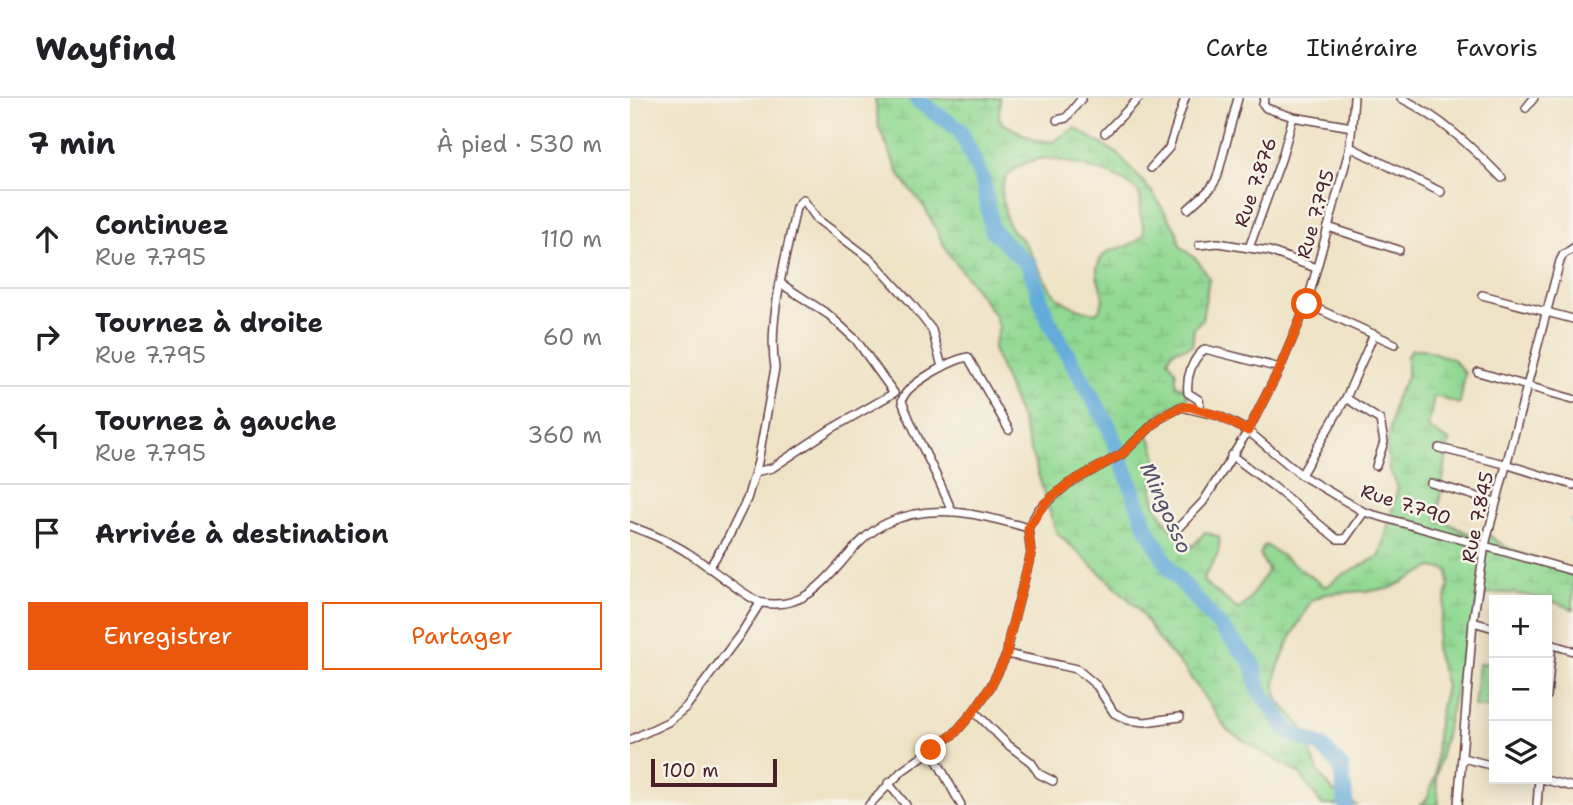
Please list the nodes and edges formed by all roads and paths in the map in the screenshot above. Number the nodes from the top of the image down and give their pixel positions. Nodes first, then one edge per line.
1 (1082, 98) edge
2 (1139, 98) edge
3 (1185, 98) edge
4 (1238, 98) edge
5 (1265, 98) edge
6 (1354, 98) edge
7 (1401, 98) edge
8 (1534, 98) edge
9 (1525, 108) dead end
10 (1293, 117) junction
11 (1057, 120) dead end
12 (1352, 127) junction
13 (1105, 134) dead end
14 (1350, 147) junction
15 (1151, 168) dead end
16 (1502, 178) dead end
17 (1441, 192) dead end
18 (1188, 209) dead end
19 (1328, 227) junction
20 (1199, 246) dead end
21 (1249, 248) junction
22 (1573, 248) edge
23 (1399, 250) dead end
24 (1316, 268) junction
25 (780, 283) junction
26 (1482, 295) dead end
27 (1307, 304) junction
28 (1546, 312) junction
29 (1573, 319) edge
30 (1374, 334) junction
31 (1395, 344) dead end
32 (942, 367) junction
33 (1280, 368) junction
34 (1478, 372) dead end
35 (1526, 386) junction
36 (1346, 398) junction
37 (1573, 399) edge
38 (1201, 411) junction
39 (1009, 430) dead end
40 (1248, 431) junction
41 (1439, 448) dead end
42 (1231, 455) junction
43 (1505, 464) junction
44 (1376, 466) dead end
45 (755, 472) junction
46 (1301, 475) junction
47 (1431, 483) dead end
48 (1573, 485) edge
49 (1494, 502) junction
50 (952, 512) junction
51 (1364, 512) junction
52 (630, 526) edge
53 (1179, 527) dead end
54 (1028, 528) junction
55 (1485, 545) junction
56 (709, 568) junction
57 (1573, 571) edge
58 (760, 603) junction
59 (1473, 622) junction
60 (1489, 627) edge
61 (1552, 645) edge
62 (1573, 651) edge
63 (1007, 654) junction
64 (974, 711) junction
65 (1180, 717) dead end
66 (630, 740) edge
67 (931, 750) junction
68 (1463, 758) junction
69 (1489, 765) edge
70 (1053, 781) dead end
71 (1552, 782) edge
72 (888, 783) junction
73 (1539, 784) edge
74 (1573, 787) edge
75 (869, 805) edge
76 (906, 805) edge
77 (961, 805) edge
78 (1458, 805) edge
79 (1536, 805) edge

1 - 11 street
2 - 13 street
3 - 15 street
4 - 18 street
5 - 10 street
6 - 12 street, Rue 7.795
7 - 16 street
8 - 9 street
10 - 12 street, Rue 7.876
10 - 21 street, Rue 7.876
12 - 14 street, Rue 7.795
14 - 17 street
14 - 19 street, Rue 7.795
19 - 23 street
19 - 24 street, Rue 7.795
20 - 21 street
21 - 24 street, Rue 7.876
22 - 28 street, Rue 7.845
24 - 27 street, Rue 7.795
25 - 32 street
25 - 45 street
25 - 45 street
26 - 28 street
27 - 30 street
27 - 33 street, Rue 7.795
28 - 29 street
28 - 35 street, Rue 7.845
30 - 31 street
30 - 36 street
32 - 39 street
32 - 50 street
33 - 38 street
33 - 40 street, Rue 7.795
34 - 35 street
35 - 37 street
35 - 43 street, Rue 7.845
36 - 44 street
36 - 46 street
38 - 40 street
38 - 54 street
40 - 42 street, Rue 7.795
40 - 46 street, Rue 7.790
41 - 43 street
42 - 51 street
42 - 53 street, Rue 7.795
43 - 48 street
43 - 49 street, Rue 7.845
45 - 56 street
46 - 51 street, Rue 7.790
47 - 49 street
49 - 55 street, Rue 7.845
50 - 54 street
50 - 58 street
51 - 55 street, Rue 7.790
52 - 56 street
54 - 63 street
55 - 57 street, Rue 7.790
55 - 59 street, Rue 7.845
56 - 58 street
58 - 66 street
59 - 60 street
59 - 68 street, Rue 7.845
61 - 62 street
63 - 64 street
63 - 65 street
64 - 67 street
64 - 70 street
67 - 72 street
67 - 77 street
68 - 69 street
68 - 78 street, Rue 7.845
71 - 74 street
72 - 75 street
72 - 76 street
73 - 79 street

